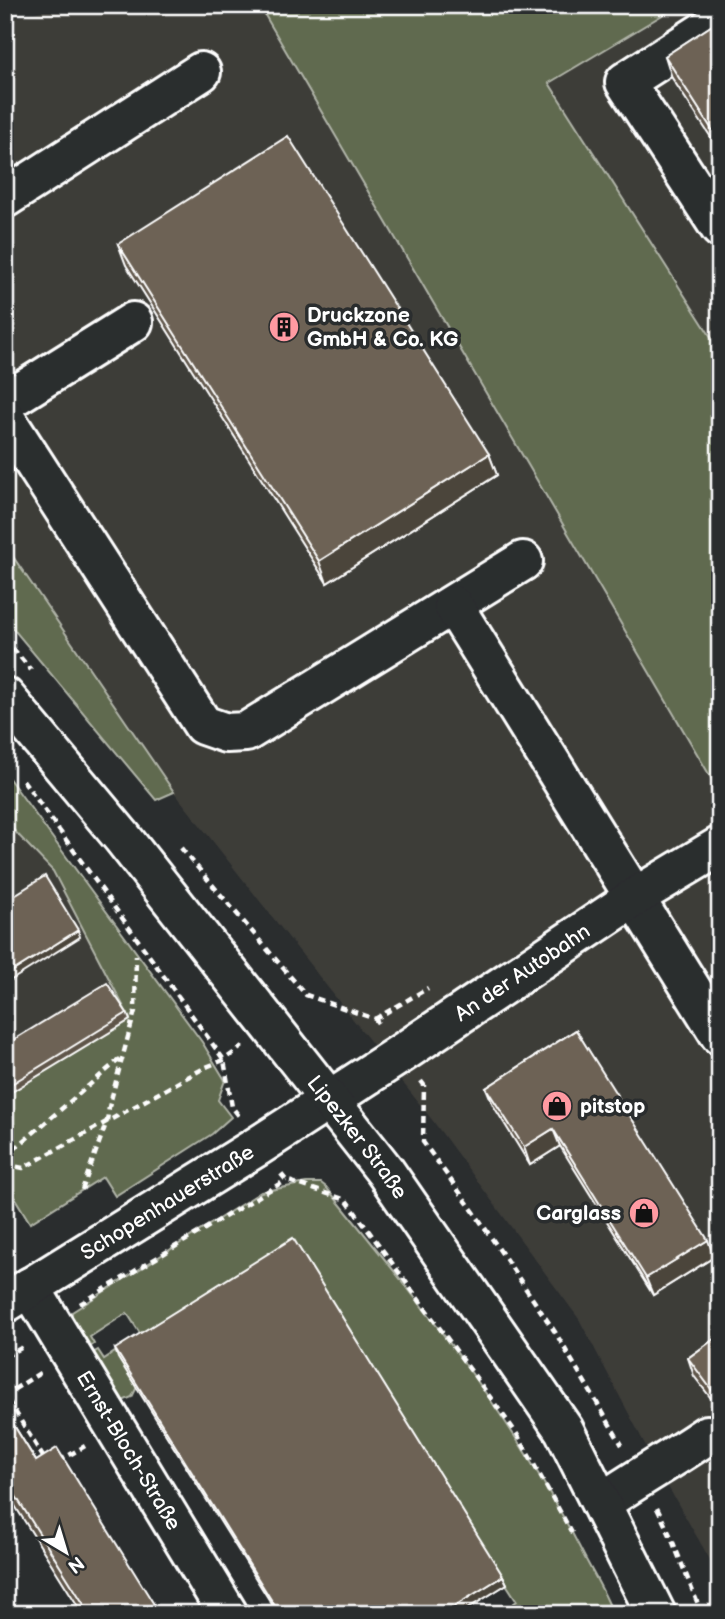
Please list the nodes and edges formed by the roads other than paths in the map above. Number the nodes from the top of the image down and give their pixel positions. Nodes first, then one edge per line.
1 (720, 21) edge
2 (201, 72) dead end
3 (5, 198) edge
4 (720, 228) edge
5 (133, 322) dead end
6 (5, 402) edge
7 (5, 418) edge
8 (523, 561) dead end
9 (453, 605) junction
10 (5, 697) edge
11 (720, 846) edge
12 (635, 897) junction
13 (720, 1035) edge
14 (327, 1100) junction
15 (18, 1295) edge
16 (707, 1436) dead end
17 (601, 1503) junction
18 (228, 1614) edge
19 (656, 1614) edge

1 - 4 street
2 - 3 street
5 - 6 street
7 - 9 street
8 - 9 street
9 - 12 street
10 - 14 street, Lipezker Straße
11 - 12 street, An der Autobahn
12 - 13 street
12 - 14 street, An der Autobahn
14 - 15 street, Schopenhauerstraße
14 - 17 street, Lipezker Straße
15 - 18 street, Ernst-Bloch-Straße
16 - 17 street
17 - 19 street, Lipezker Straße

